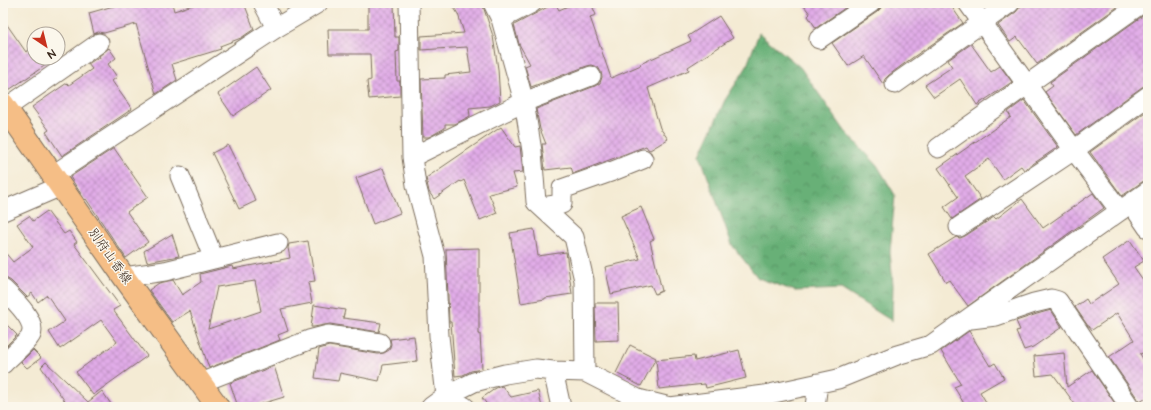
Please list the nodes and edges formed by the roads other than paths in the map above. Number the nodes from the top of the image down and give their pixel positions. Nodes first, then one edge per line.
1 (263, 3) edge
2 (318, 3) edge
3 (409, 3) edge
4 (532, 3) edge
5 (871, 3) edge
6 (968, 3) edge
7 (1010, 3) edge
8 (1142, 3) edge
9 (497, 11) edge
10 (982, 23) junction
11 (276, 28) junction
12 (819, 39) dead end
13 (99, 43) dead end
14 (591, 76) dead end
15 (895, 84) dead end
16 (1028, 86) junction
17 (1148, 96) edge
18 (524, 102) junction
19 (4, 106) edge
20 (938, 148) dead end
21 (1074, 150) junction
22 (412, 157) junction
23 (643, 159) dead end
24 (180, 176) dead end
25 (57, 181) junction
26 (1148, 191) edge
27 (542, 207) junction
28 (1125, 207) junction
29 (3, 210) edge
30 (959, 227) dead end
31 (1148, 228) edge
32 (278, 243) dead end
33 (214, 259) junction
34 (124, 277) junction
35 (3, 289) edge
36 (969, 319) junction
37 (380, 343) dead end
38 (3, 364) edge
39 (553, 371) junction
40 (585, 372) junction
41 (200, 383) junction
42 (818, 383) junction
43 (446, 396) junction
44 (749, 402) edge
45 (693, 405) edge
46 (218, 407) edge
47 (431, 407) edge
48 (465, 407) edge
49 (561, 407) edge
50 (670, 407) edge
51 (815, 407) edge
52 (1130, 407) edge

1 - 11 street
2 - 11 street
3 - 22 street
4 - 9 street
5 - 12 street
6 - 10 street
7 - 10 street
8 - 16 street
9 - 18 street
10 - 15 street
10 - 16 street
11 - 25 street
13 - 19 street
14 - 18 street
16 - 20 street
16 - 21 street
17 - 21 street
18 - 22 street
18 - 27 street
19 - 25 main road, 別府山香線
21 - 28 street
21 - 30 street
22 - 43 street
23 - 27 street
24 - 33 street
25 - 29 street
25 - 34 main road, 別府山香線
26 - 28 street
27 - 40 street
28 - 31 street
28 - 36 street
32 - 33 street
33 - 34 street
34 - 41 main road, 別府山香線
35 - 38 street
36 - 42 street
36 - 52 street
37 - 41 street
39 - 40 street
39 - 43 street
39 - 49 street
40 - 50 street
41 - 46 main road, 別府山香線
42 - 44 street
42 - 51 street
43 - 47 street
43 - 48 street
44 - 45 street
45 - 50 street

